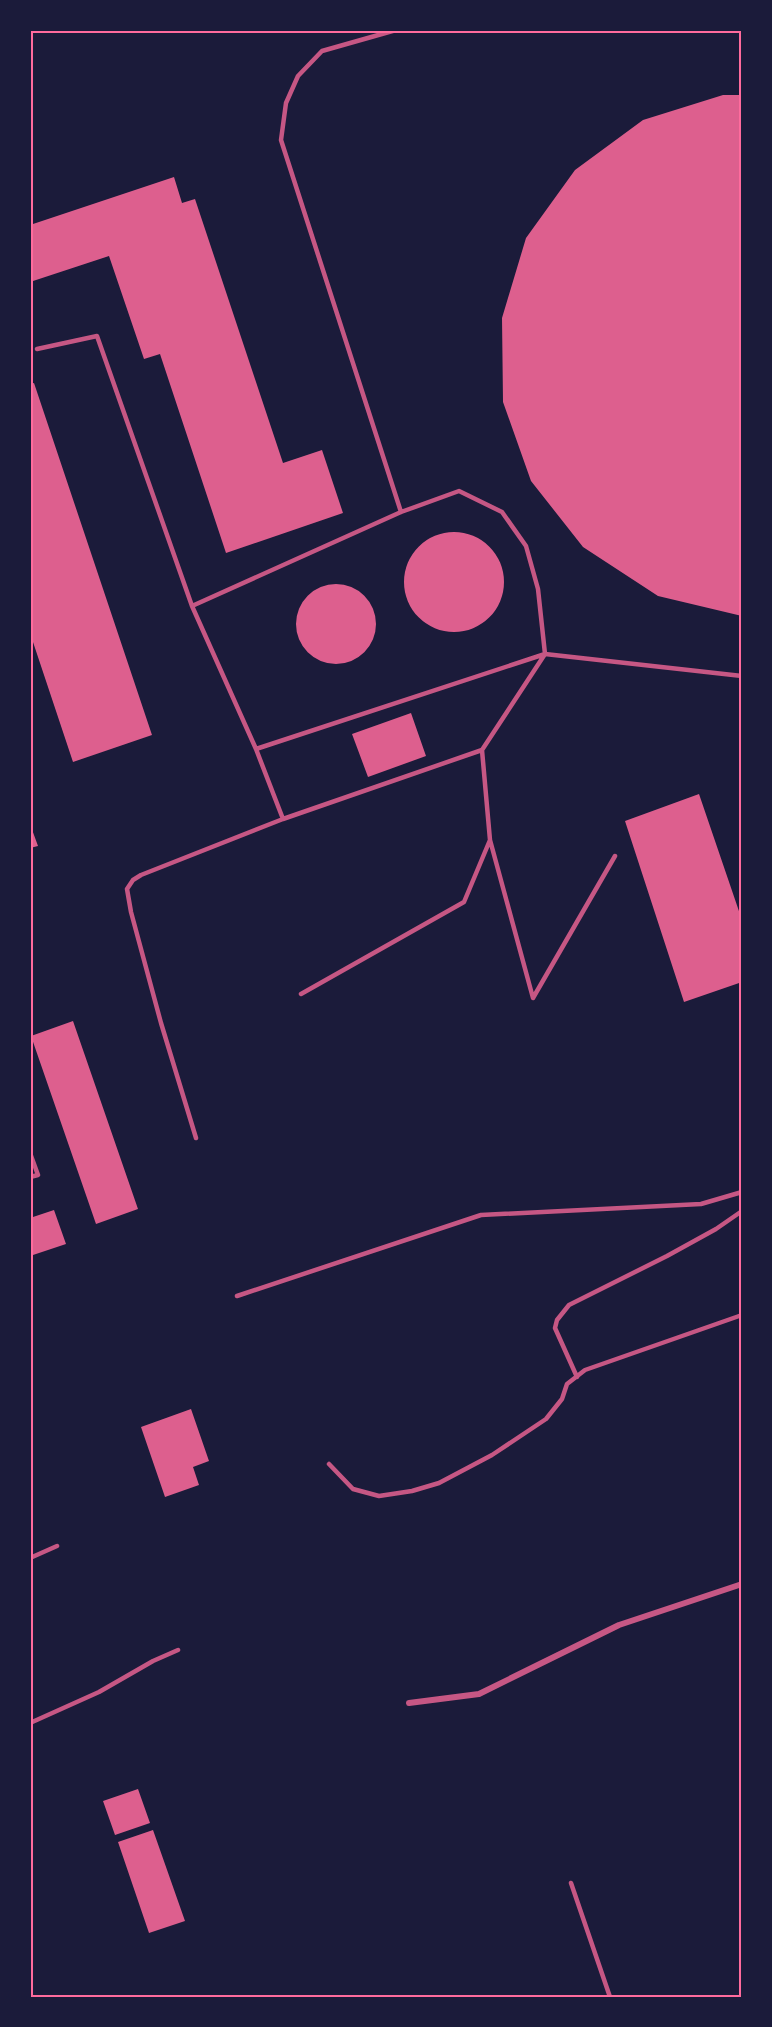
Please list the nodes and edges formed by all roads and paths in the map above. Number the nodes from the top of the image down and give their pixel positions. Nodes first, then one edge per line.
1 (396, 30) edge
2 (37, 349) dead end
3 (401, 512) junction
4 (192, 606) junction
5 (545, 654) junction
6 (742, 676) edge
7 (255, 749) junction
8 (482, 750) junction
9 (283, 819) junction
10 (490, 840) junction
11 (615, 856) dead end
12 (301, 994) dead end
13 (196, 1138) dead end
14 (30, 1154) edge
15 (30, 1178) edge
16 (742, 1192) edge
17 (742, 1211) edge
18 (237, 1296) dead end
19 (742, 1315) edge
20 (577, 1377) junction
21 (330, 1464) dead end
22 (57, 1546) dead end
23 (30, 1558) edge
24 (742, 1584) edge
25 (178, 1650) dead end
26 (409, 1703) dead end
27 (30, 1723) edge
28 (571, 1883) dead end
29 (610, 1997) edge

1 - 3 lane
2 - 4 lane
3 - 4 lane
3 - 5 lane
4 - 7 lane
5 - 6 lane
5 - 7 lane
5 - 8 lane
7 - 9 lane
8 - 9 lane
8 - 10 lane
9 - 13 lane
10 - 11 lane
10 - 12 lane
14 - 15 lane
16 - 18 lane
17 - 20 lane
19 - 20 lane
20 - 21 lane
22 - 23 lane
24 - 26 street
25 - 27 lane
28 - 29 lane

